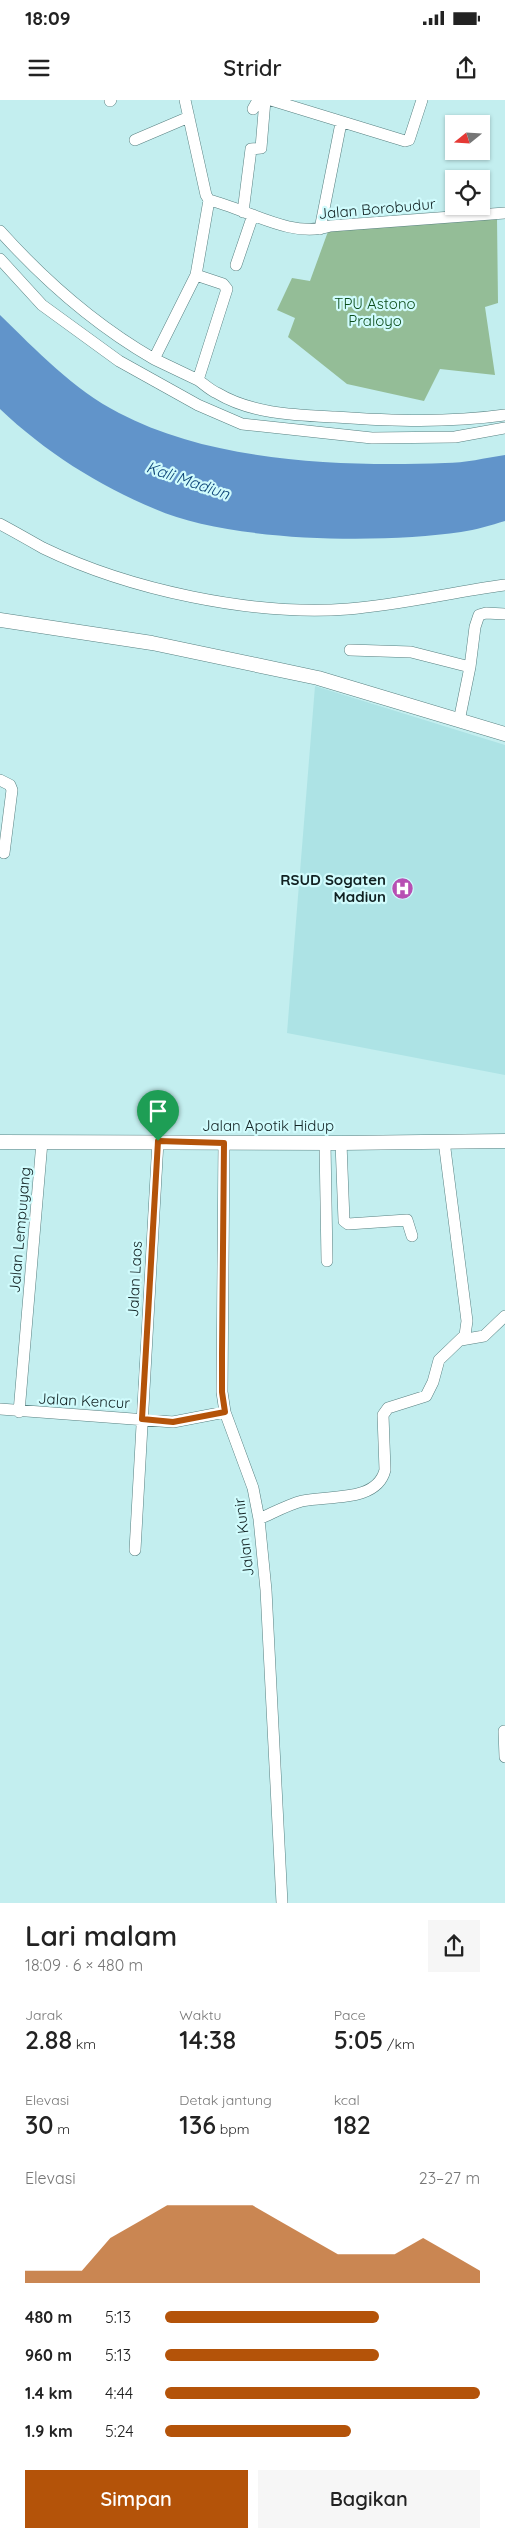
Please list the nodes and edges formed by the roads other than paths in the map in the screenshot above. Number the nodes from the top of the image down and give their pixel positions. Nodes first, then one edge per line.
1 (185, 100) edge
2 (265, 100) edge
3 (271, 100) edge
4 (422, 100) edge
5 (189, 117) junction
6 (341, 123) junction
7 (135, 140) dead end
8 (209, 200) junction
9 (248, 213) junction
10 (505, 213) edge
11 (320, 229) junction
12 (0, 231) edge
13 (0, 259) edge
14 (236, 265) dead end
15 (196, 275) junction
16 (154, 359) junction
17 (198, 380) junction
18 (505, 415) edge
19 (505, 428) edge
20 (0, 524) edge
21 (505, 584) edge
22 (505, 614) edge
23 (0, 620) edge
24 (350, 650) dead end
25 (470, 667) junction
26 (459, 722) junction
27 (505, 734) edge
28 (0, 780) edge
29 (4, 854) dead end
30 (158, 1141) junction
31 (444, 1141) junction
32 (505, 1141) edge
33 (0, 1142) edge
34 (42, 1142) junction
35 (224, 1143) junction
36 (325, 1143) junction
37 (341, 1143) junction
38 (412, 1236) dead end
39 (327, 1261) dead end
40 (505, 1316) edge
41 (460, 1340) junction
42 (0, 1409) edge
43 (19, 1412) junction
44 (225, 1412) junction
45 (142, 1419) junction
46 (259, 1519) junction
47 (135, 1550) dead end
48 (504, 1730) edge
49 (505, 1757) edge
50 (282, 1903) edge

1 - 5 street
2 - 9 street
3 - 6 street
4 - 6 street
5 - 7 street
5 - 8 street
6 - 11 street
8 - 9 street, Jalan Borobudur
8 - 15 street
9 - 11 street, Jalan Borobudur
9 - 14 street
10 - 11 street, Jalan Borobudur
12 - 16 street
13 - 19 street
15 - 16 street
15 - 17 street
16 - 17 street
17 - 18 street
20 - 21 street
22 - 25 street
23 - 26 street
24 - 25 street
25 - 26 street
26 - 27 street
28 - 29 street
30 - 34 street, Jalan Apotik Hidup
30 - 35 street, Jalan Apotik Hidup
30 - 45 street, Jalan Laos
31 - 32 street, Jalan Apotik Hidup
31 - 37 street, Jalan Apotik Hidup
31 - 41 street
33 - 34 street, Jalan Apotik Hidup
34 - 43 street, Jalan Lempuyang
35 - 36 street, Jalan Apotik Hidup
35 - 44 street, Jalan Kunir
36 - 37 street, Jalan Apotik Hidup
36 - 39 street
37 - 38 street
40 - 41 street
41 - 46 street
42 - 43 street, Jalan Kencur
43 - 45 street, Jalan Kencur
44 - 45 street, Jalan Kencur
44 - 46 street, Jalan Kunir
45 - 47 street, Jalan Laos
46 - 50 street, Jalan Kunir
48 - 49 street

